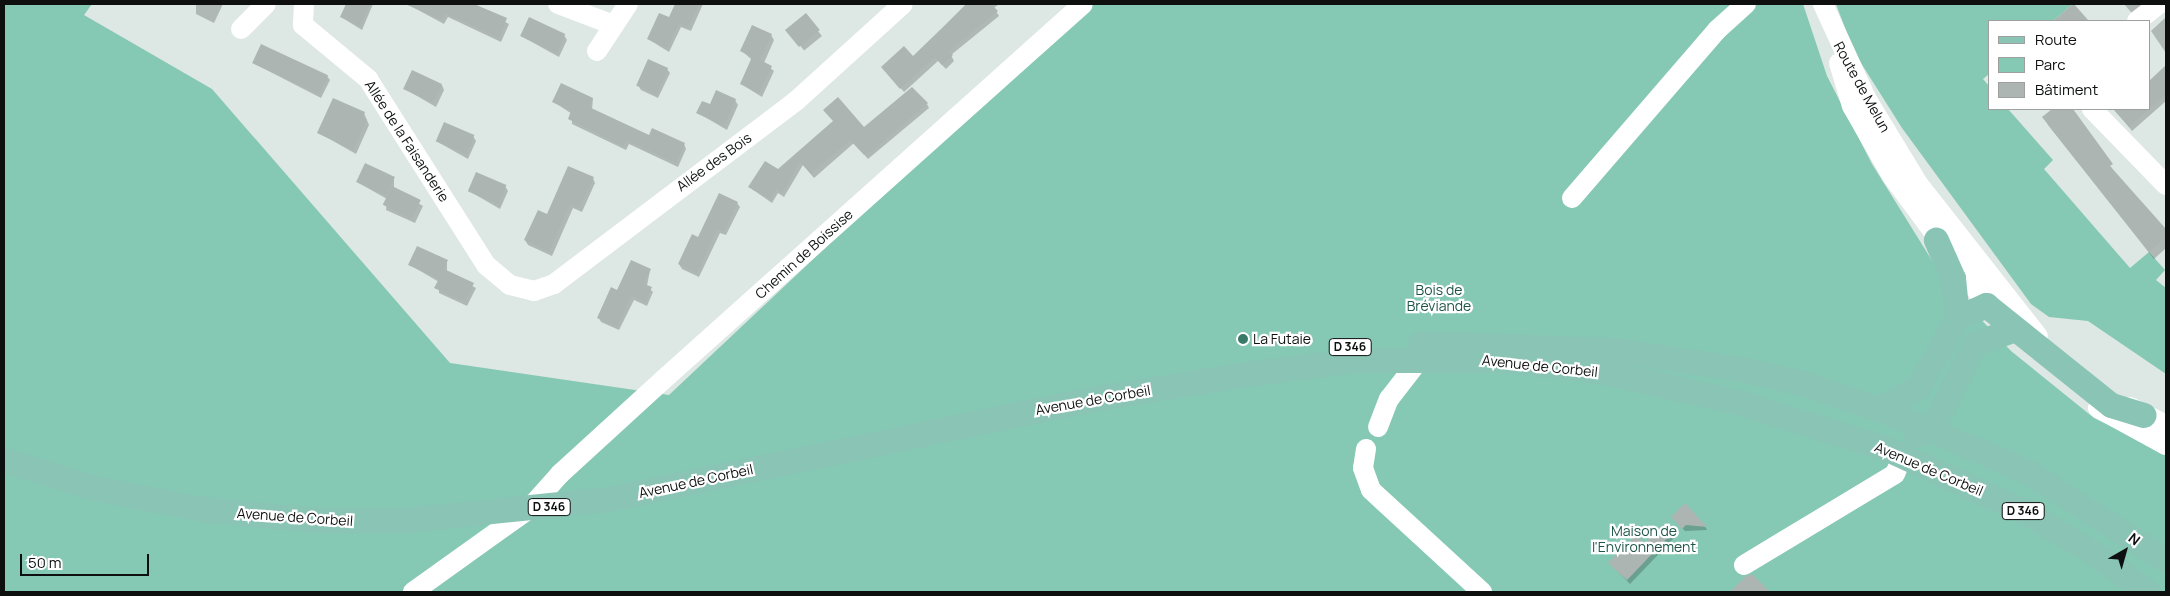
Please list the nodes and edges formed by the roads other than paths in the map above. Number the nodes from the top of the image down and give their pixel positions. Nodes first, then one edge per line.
1 (266, 4) edge
2 (300, 4) edge
3 (558, 4) edge
4 (628, 4) edge
5 (903, 4) edge
6 (1083, 4) edge
7 (1746, 4) edge
8 (1823, 4) edge
9 (2158, 4) edge
10 (2139, 20) edge
11 (611, 24) junction
12 (241, 29) dead end
13 (1835, 36) junction
14 (596, 51) dead end
15 (2093, 110) edge
16 (2166, 185) edge
17 (1572, 198) dead end
18 (1936, 240) junction
19 (510, 285) joint
20 (1993, 294) junction
21 (1957, 318) junction
22 (2009, 331) junction
23 (1974, 344) junction
24 (1420, 359) junction
25 (1918, 387) junction
26 (1950, 392) junction
27 (1091, 399) junction
28 (1879, 408) junction
29 (2143, 415) joint
30 (2166, 425) edge
31 (1378, 427) dead end
32 (1912, 435) junction
33 (2166, 445) edge
34 (1976, 447) junction
35 (1366, 448) dead end
36 (4, 460) edge
37 (528, 510) junction
38 (2166, 560) edge
39 (1744, 565) dead end
40 (413, 592) edge
41 (1482, 592) edge
42 (2148, 592) edge

1 - 12 street
2 - 19 street, Allée de la Faisanderie
3 - 11 street
4 - 11 street
5 - 19 street, Allée des Bois
6 - 37 street, Chemin de Boissise
7 - 17 street
8 - 13 street
9 - 10 street
11 - 14 street
13 - 18 street, Route de Melun
13 - 20 street, Route de Melun
15 - 16 street
18 - 20 street, Route de Melun
18 - 21 main road
20 - 21 main road
20 - 22 street
20 - 23 main road
20 - 29 main road
21 - 25 main road
22 - 23 main road
22 - 33 street
23 - 26 main road
24 - 27 main road, Avenue de Corbeil / D 346
24 - 31 street
24 - 32 main road, Avenue de Corbeil / D 346
25 - 28 main road
25 - 32 main road
26 - 32 main road
26 - 34 main road
27 - 28 main road, D 346
27 - 37 main road, Avenue de Corbeil / D 346
28 - 32 main road, D 346
29 - 30 street
32 - 34 main road, D 346
32 - 39 street
32 - 42 main road, Avenue de Corbeil / D 346
34 - 38 main road, D 346
35 - 41 street
36 - 37 main road, Avenue de Corbeil / D 346
37 - 40 street, Chemin de Boissise

